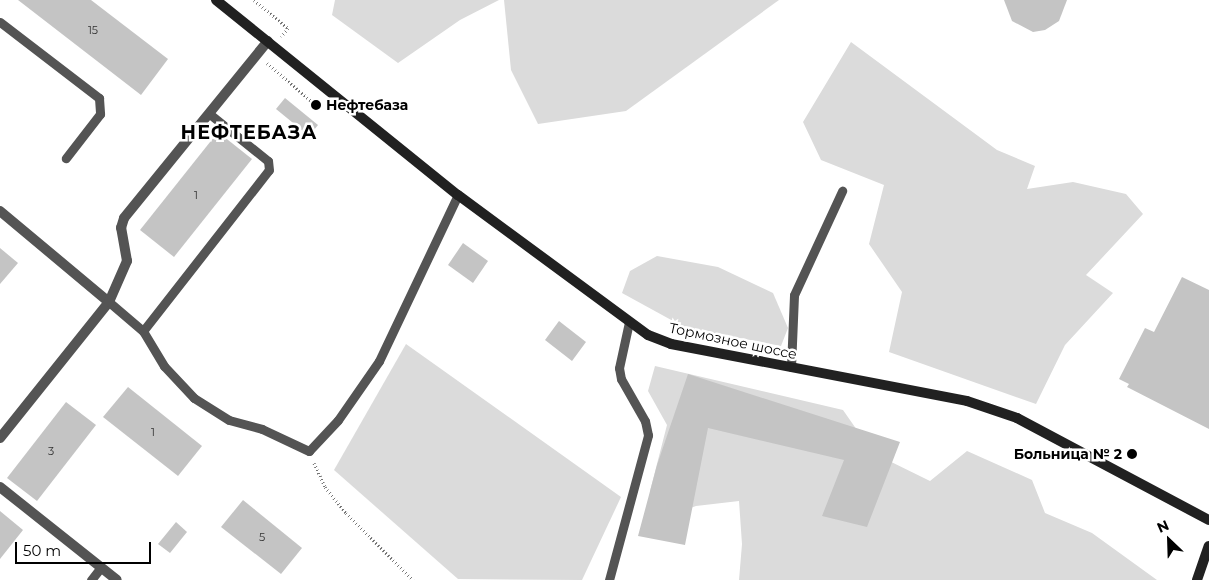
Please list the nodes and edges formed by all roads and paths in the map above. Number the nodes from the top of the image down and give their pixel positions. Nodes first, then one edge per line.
1 (216, 0) edge
2 (0, 22) edge
3 (268, 41) junction
4 (211, 115) junction
5 (66, 158) dead end
6 (842, 190) dead end
7 (458, 195) junction
8 (0, 211) edge
9 (110, 302) junction
10 (629, 322) junction
11 (143, 331) junction
12 (792, 367) junction
13 (0, 438) edge
14 (309, 451) junction
15 (0, 487) edge
16 (1209, 520) edge
17 (1209, 546) edge
18 (101, 567) junction
19 (91, 580) edge
20 (117, 580) edge
21 (413, 580) edge
22 (609, 580) edge
23 (1197, 580) edge

1 - 3 street, Тормозное шоссе
2 - 5 lane
3 - 4 street
3 - 7 street, Тормозное шоссе
4 - 9 street
4 - 11 lane
6 - 12 lane
7 - 10 street, Тормозное шоссе
7 - 14 lane
8 - 9 street
9 - 11 lane
9 - 13 street
10 - 12 street, Тормозное шоссе
10 - 22 lane
11 - 14 lane
12 - 16 street, Тормозное шоссе
14 - 21 path
15 - 18 street
17 - 23 street
18 - 19 lane
18 - 20 street

